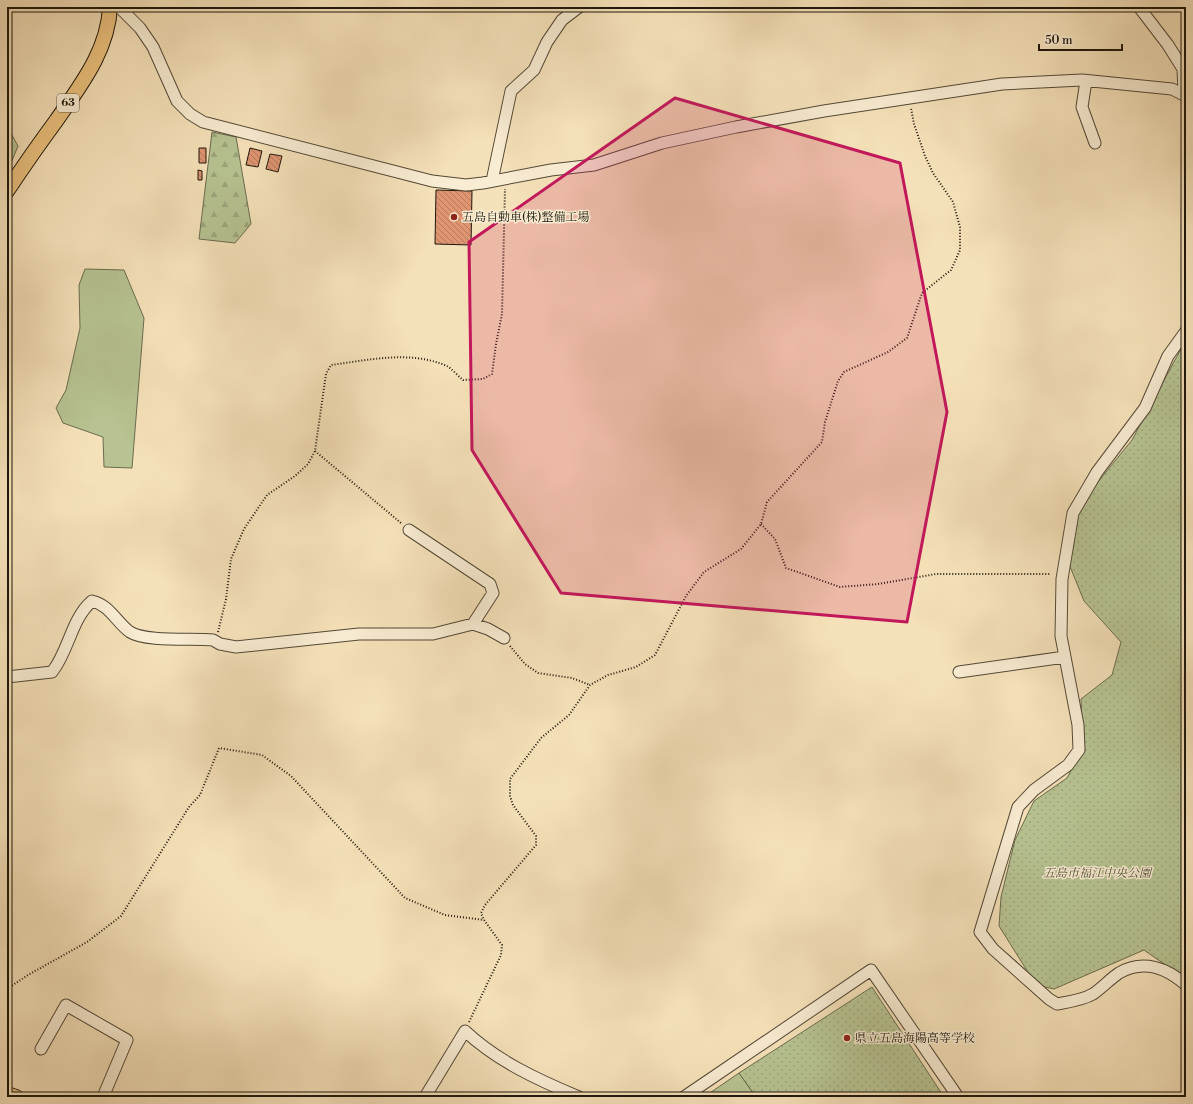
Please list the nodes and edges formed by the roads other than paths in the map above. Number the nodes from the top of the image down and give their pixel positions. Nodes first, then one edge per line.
1 (110, 7) edge
2 (119, 7) edge
3 (580, 7) edge
4 (1139, 7) edge
5 (1086, 81) junction
6 (1185, 95) edge
7 (1095, 143) dead end
8 (492, 182) junction
9 (7, 191) edge
10 (1186, 331) edge
11 (409, 530) road end
12 (473, 624) junction
13 (504, 638) road end
14 (1065, 658) junction
15 (959, 672) dead end
16 (7, 677) edge
17 (1186, 985) edge
18 (41, 1049) dead end
19 (7, 1094) edge
20 (16, 1097) edge
21 (103, 1097) edge
22 (424, 1097) edge
23 (579, 1097) edge
24 (684, 1097) edge
25 (958, 1097) edge

1 - 9 main road, 63
2 - 8 street
3 - 8 street
4 - 6 street
5 - 6 street
5 - 7 street
5 - 8 street
10 - 14 street
11 - 12 street
12 - 13 street
12 - 16 street
14 - 15 street
14 - 17 street
18 - 21 street
19 - 20 main road
22 - 23 street
24 - 25 street

